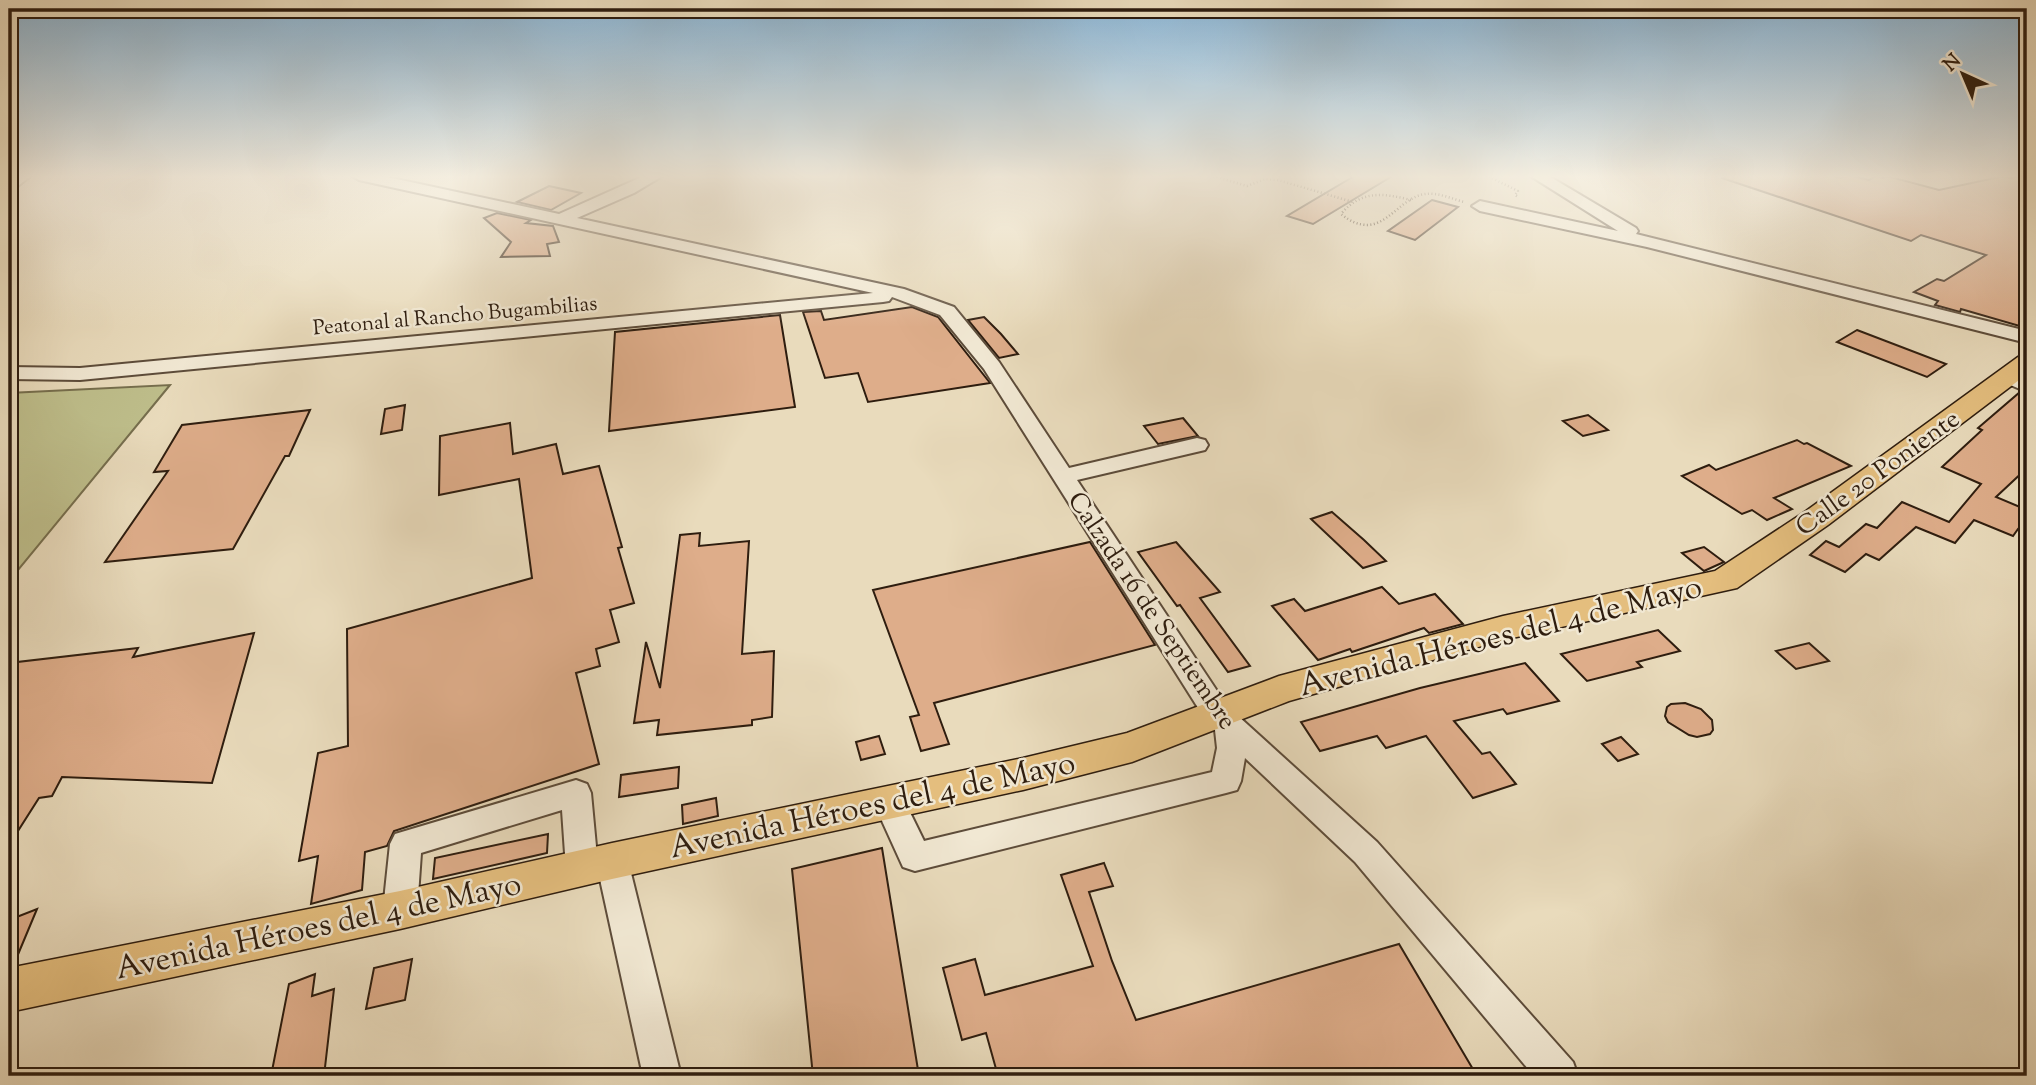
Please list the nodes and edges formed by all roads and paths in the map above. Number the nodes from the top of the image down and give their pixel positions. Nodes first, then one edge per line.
1 (590, 226) edge
2 (1573, 226) edge
3 (1621, 226) edge
4 (1648, 242) junction
5 (904, 294) junction
6 (2027, 338) edge
7 (9, 373) edge
8 (2021, 375) edge
9 (1197, 445) dead end
10 (1063, 476) junction
11 (1725, 580) joint
12 (1223, 722) junction
13 (889, 801) junction
14 (597, 864) junction
15 (400, 910) junction
16 (10, 991) edge
17 (662, 1076) edge
18 (1559, 1076) edge

1 - 5 street, Calzada 16 de Septiembre
2 - 4 street
3 - 4 street
4 - 6 street
5 - 7 street, Peatonal al Rancho Bugambilias
5 - 10 street, Calzada 16 de Septiembre
8 - 11 main road, Calle 20 Poniente
9 - 10 street
10 - 12 street, Calzada 16 de Septiembre
11 - 12 main road, Avenida Héroes del 4 de Mayo
12 - 13 main road, Avenida Héroes del 4 de Mayo
12 - 13 street
12 - 18 street, Calzada 16 de Septiembre
13 - 14 main road, Avenida Héroes del 4 de Mayo
14 - 15 main road, Avenida Héroes del 4 de Mayo
14 - 15 street
14 - 17 street
15 - 16 main road, Avenida Héroes del 4 de Mayo

